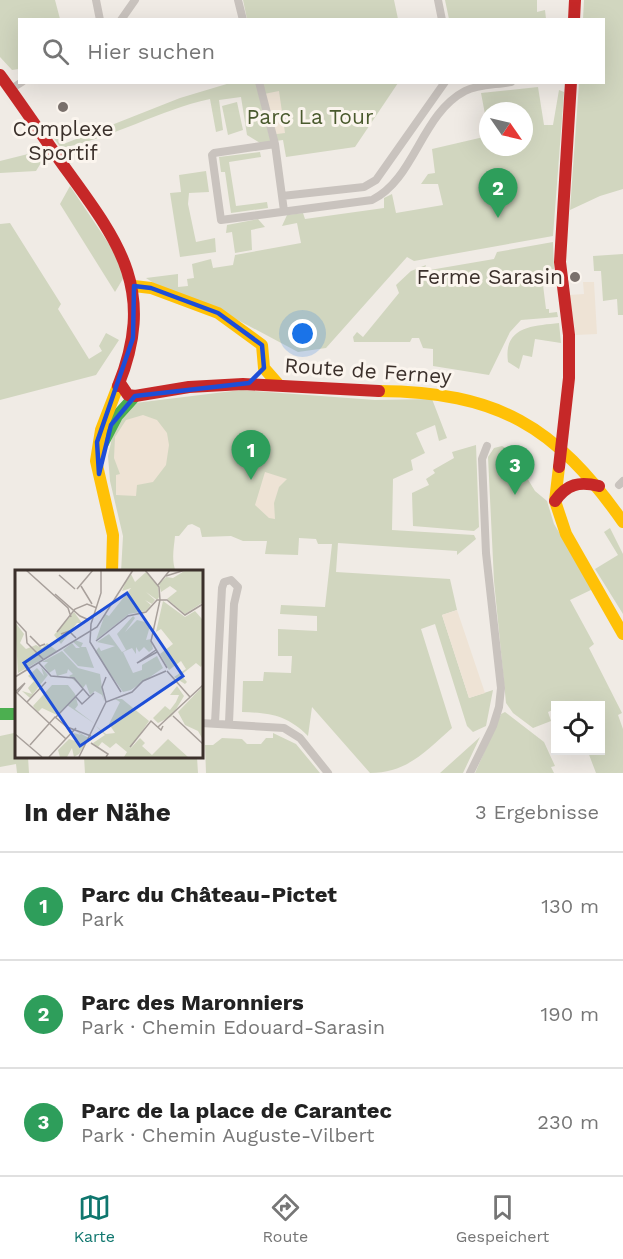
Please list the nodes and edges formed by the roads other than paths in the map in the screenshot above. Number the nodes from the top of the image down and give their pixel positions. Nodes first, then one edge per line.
1 (96, 0) edge
2 (135, 0) edge
3 (238, 0) edge
4 (438, 0) edge
5 (575, 0) edge
6 (100, 18) edge
7 (122, 18) edge
8 (242, 18) edge
9 (442, 18) edge
10 (574, 18) edge
11 (0, 75) edge
12 (260, 84) edge
13 (444, 84) edge
14 (571, 84) edge
15 (473, 85) edge
16 (16, 86) edge
17 (275, 144) junction
18 (282, 196) junction
19 (284, 211) junction
20 (134, 286) junction
21 (264, 368) junction
22 (120, 383) junction
23 (249, 383) junction
24 (278, 384) junction
25 (135, 396) junction
26 (487, 446) dead end
27 (561, 448) junction
28 (99, 474) junction
29 (599, 486) junction
30 (555, 501) junction
31 (623, 522) edge
32 (112, 570) edge
33 (623, 634) edge
34 (202, 723) edge
35 (215, 723) junction
36 (229, 723) junction
37 (328, 773) edge
38 (470, 773) edge

1 - 6 street
2 - 7 street
3 - 8 street
4 - 9 street
5 - 10 street
11 - 16 street
12 - 17 street
13 - 18 street
14 - 27 street
15 - 19 street
16 - 20 street
17 - 18 street
17 - 19 street
18 - 19 street
20 - 21 street
20 - 22 street
21 - 23 street
21 - 24 street
22 - 25 street
22 - 28 street
23 - 24 street, Route de Ferney
23 - 25 street, Route de Ferney
24 - 27 street, Route de Ferney
25 - 28 street
26 - 38 street
27 - 29 street, Route de Ferney
27 - 30 street
28 - 32 street
29 - 30 street
29 - 31 street, Route de Ferney
30 - 33 street
34 - 35 street
35 - 36 street
35 - 36 street
36 - 37 street

